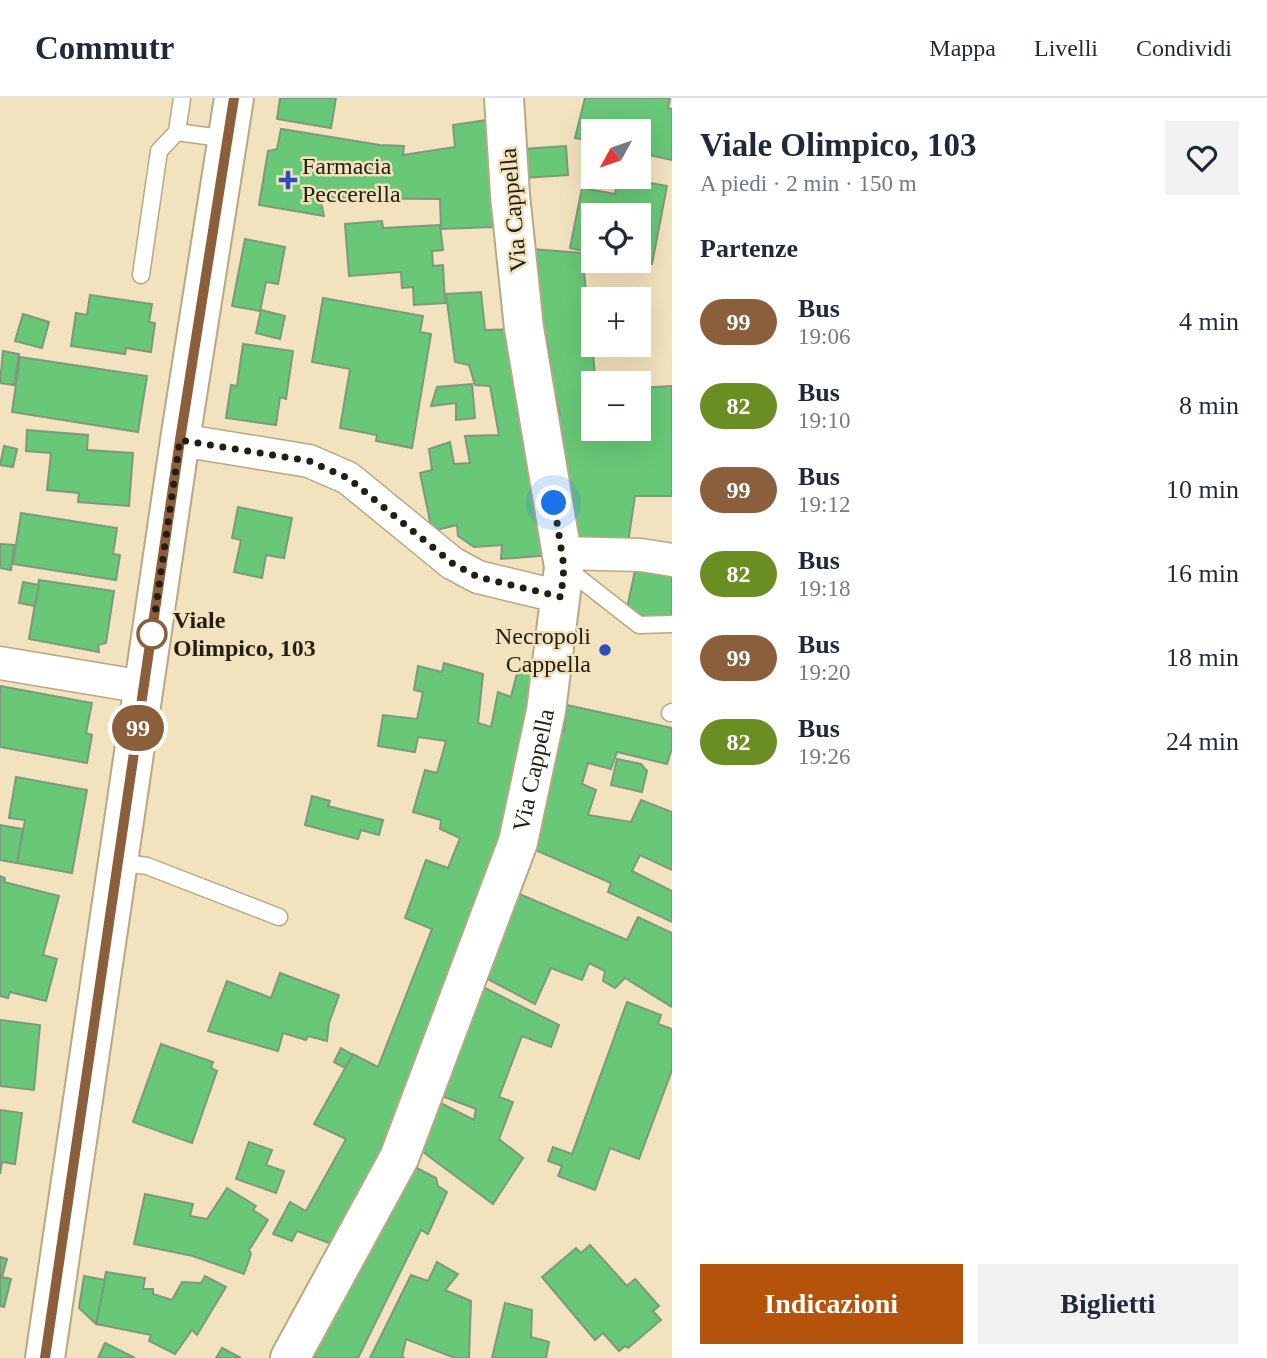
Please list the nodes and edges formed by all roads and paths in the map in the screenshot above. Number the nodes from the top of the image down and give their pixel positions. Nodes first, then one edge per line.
1 (181, 98) edge
2 (234, 98) edge
3 (504, 98) edge
4 (177, 131) junction
5 (228, 139) junction
6 (141, 275) dead end
7 (180, 440) junction
8 (672, 560) edge
9 (562, 572) junction
10 (672, 624) edge
11 (0, 663) edge
12 (144, 687) junction
13 (118, 862) junction
14 (279, 917) dead end
15 (45, 1358) edge
16 (290, 1358) edge

1 - 4 lane
2 - 5 street
3 - 9 street, Via Cappella
4 - 5 lane
4 - 6 lane
5 - 7 street
7 - 9 street
7 - 12 street
8 - 9 street
9 - 10 lane
9 - 16 street, Via Cappella
11 - 12 street
12 - 13 street
13 - 14 lane
13 - 15 street

